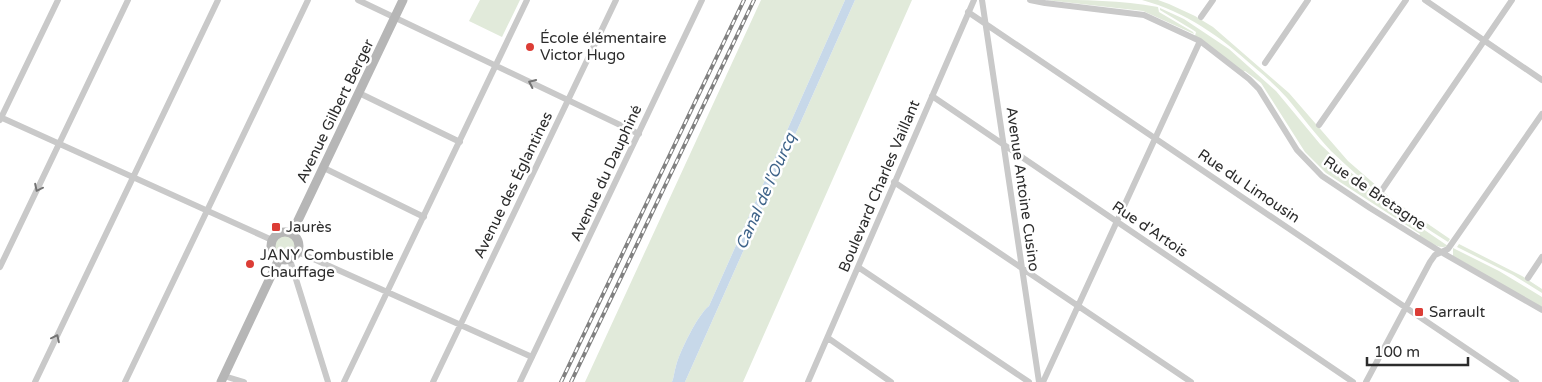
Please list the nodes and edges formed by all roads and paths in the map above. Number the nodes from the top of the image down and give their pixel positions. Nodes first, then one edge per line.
1 (58, 0) edge
2 (128, 0) edge
3 (218, 0) edge
4 (308, 0) edge
5 (358, 0) edge
6 (403, 0) edge
7 (527, 0) edge
8 (616, 0) edge
9 (702, 0) edge
10 (974, 0) edge
11 (982, 0) edge
12 (1030, 0) edge
13 (1213, 0) edge
14 (1308, 0) edge
15 (1406, 0) edge
16 (1425, 0) edge
17 (1512, 0) edge
18 (968, 12) junction
19 (1201, 17) dead end
20 (395, 18) junction
21 (986, 24) junction
22 (1484, 40) junction
23 (1200, 41) junction
24 (1265, 63) dead end
25 (496, 66) junction
26 (1542, 80) edge
27 (359, 93) junction
28 (932, 96) junction
29 (568, 100) junction
30 (1542, 114) edge
31 (0, 118) edge
32 (1319, 125) dead end
33 (638, 134) junction
34 (1155, 138) junction
35 (460, 142) junction
36 (59, 144) junction
37 (1004, 146) junction
38 (324, 168) junction
39 (133, 177) junction
40 (894, 182) junction
41 (1382, 190) dead end
42 (207, 211) junction
43 (424, 217) junction
44 (1117, 222) junction
45 (292, 233) junction
46 (272, 240) junction
47 (298, 252) junction
48 (1441, 252) junction
49 (1542, 257) edge
50 (279, 259) junction
51 (290, 260) junction
52 (1022, 266) junction
53 (0, 267) edge
54 (858, 267) junction
55 (1528, 278) dead end
56 (388, 292) junction
57 (1078, 306) junction
58 (1405, 307) junction
59 (1542, 310) edge
60 (459, 326) junction
61 (828, 338) junction
62 (532, 357) junction
63 (223, 379) edge
64 (35, 382) edge
65 (125, 382) edge
66 (244, 382) edge
67 (328, 382) edge
68 (344, 382) edge
69 (433, 382) edge
70 (520, 382) edge
71 (808, 382) edge
72 (891, 382) edge
73 (1029, 382) edge
74 (1039, 382) edge
75 (1044, 382) edge
76 (1191, 382) edge
77 (1353, 382) edge
78 (1366, 382) edge
79 (1516, 382) edge

1 - 31 street
2 - 36 street
3 - 39 street
4 - 42 street
5 - 20 street
6 - 20 street, Avenue Gilbert Berger
7 - 25 street
8 - 29 street, Avenue des Églantines
9 - 33 street, Avenue du Dauphiné
10 - 18 street, Boulevard Charles Vaillant
11 - 21 street, Avenue Antoine Cusino
12 - 23 street, Rue de Bretagne
13 - 19 street
14 - 24 street
15 - 32 street
16 - 22 street
17 - 22 street
18 - 21 street, Rue du Limousin
18 - 28 street, Boulevard Charles Vaillant
20 - 25 street
20 - 27 street, Avenue Gilbert Berger
21 - 34 street, Rue du Limousin
21 - 37 street, Avenue Antoine Cusino
22 - 26 street
22 - 41 street
23 - 34 street
23 - 48 street, Rue de Bretagne
29 -> 25 street
25 - 35 street
27 - 35 street
27 - 38 street, Avenue Gilbert Berger
28 - 37 street, Rue d'Artois
28 - 40 street, Boulevard Charles Vaillant
29 - 33 street
29 - 60 street, Avenue des Églantines
30 - 48 street
31 - 36 street
33 - 62 street, Avenue du Dauphiné
34 - 44 street
34 - 58 street, Rue du Limousin
35 - 43 street
36 - 39 street
36 -> 53 street
37 - 44 street, Rue d'Artois
37 - 52 street, Avenue Antoine Cusino
38 - 43 street
38 - 45 street, Avenue Gilbert Berger
39 - 42 street
64 -> 39 street
40 - 52 street
40 - 54 street, Boulevard Charles Vaillant
42 - 46 street
42 - 65 street
43 - 56 street
44 - 57 street
44 - 77 street, Rue d'Artois
45 - 46 street
45 - 47 street
46 - 50 street
47 - 51 street
47 - 56 street
48 - 58 street
48 - 59 street, Rue de Bretagne
49 - 55 street
50 - 51 street
50 - 63 street
51 - 67 street
52 - 57 street
52 - 74 street, Avenue Antoine Cusino
54 - 61 street, Boulevard Charles Vaillant
54 - 73 street
56 - 60 street
56 - 68 street
57 - 75 street
57 - 76 street
58 - 78 street
58 - 79 street, Rue du Limousin
60 - 62 street
60 - 69 street, Avenue des Églantines
61 - 71 street, Boulevard Charles Vaillant
61 - 72 street
62 - 70 street, Avenue du Dauphiné
63 - 66 street

